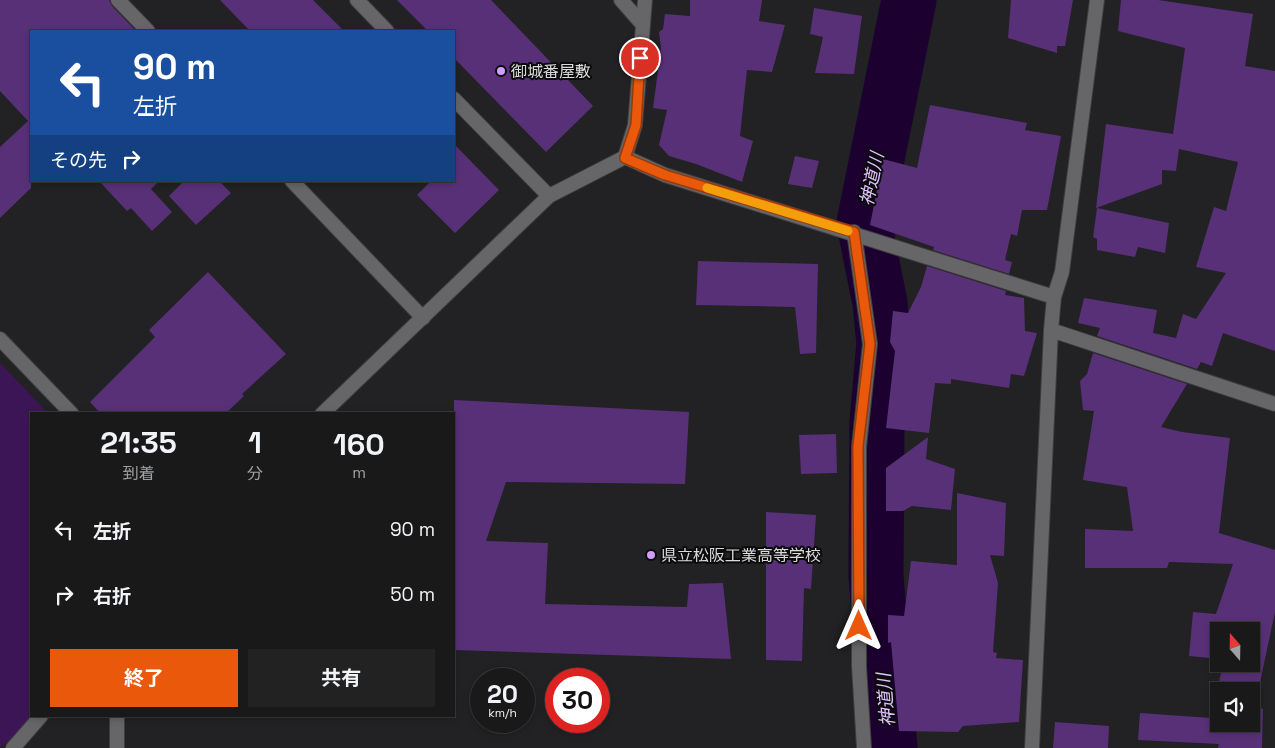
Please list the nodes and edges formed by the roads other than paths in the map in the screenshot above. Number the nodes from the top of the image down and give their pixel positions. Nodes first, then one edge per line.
1 (118, 0) edge
2 (357, 0) edge
3 (621, 0) edge
4 (645, 0) edge
5 (1097, 0) edge
6 (643, 25) junction
7 (147, 30) edge
8 (386, 30) edge
9 (455, 100) edge
10 (625, 158) junction
11 (293, 182) edge
12 (549, 196) junction
13 (855, 233) junction
14 (1054, 297) junction
15 (423, 318) junction
16 (1050, 330) junction
17 (0, 339) edge
18 (1275, 404) edge
19 (70, 412) edge
20 (324, 412) edge
21 (40, 717) edge
22 (117, 717) edge
23 (13, 748) edge
24 (117, 748) edge
25 (864, 748) edge
26 (1032, 748) edge

1 - 7 street
2 - 8 street
3 - 6 street
4 - 6 street
5 - 14 street
6 - 10 street
9 - 12 street
10 - 12 street
10 - 13 street
11 - 15 street
12 - 15 street
13 - 14 street
13 - 25 street
14 - 16 street
15 - 20 street
16 - 18 street
16 - 26 street
17 - 19 street
21 - 23 street
22 - 24 street

